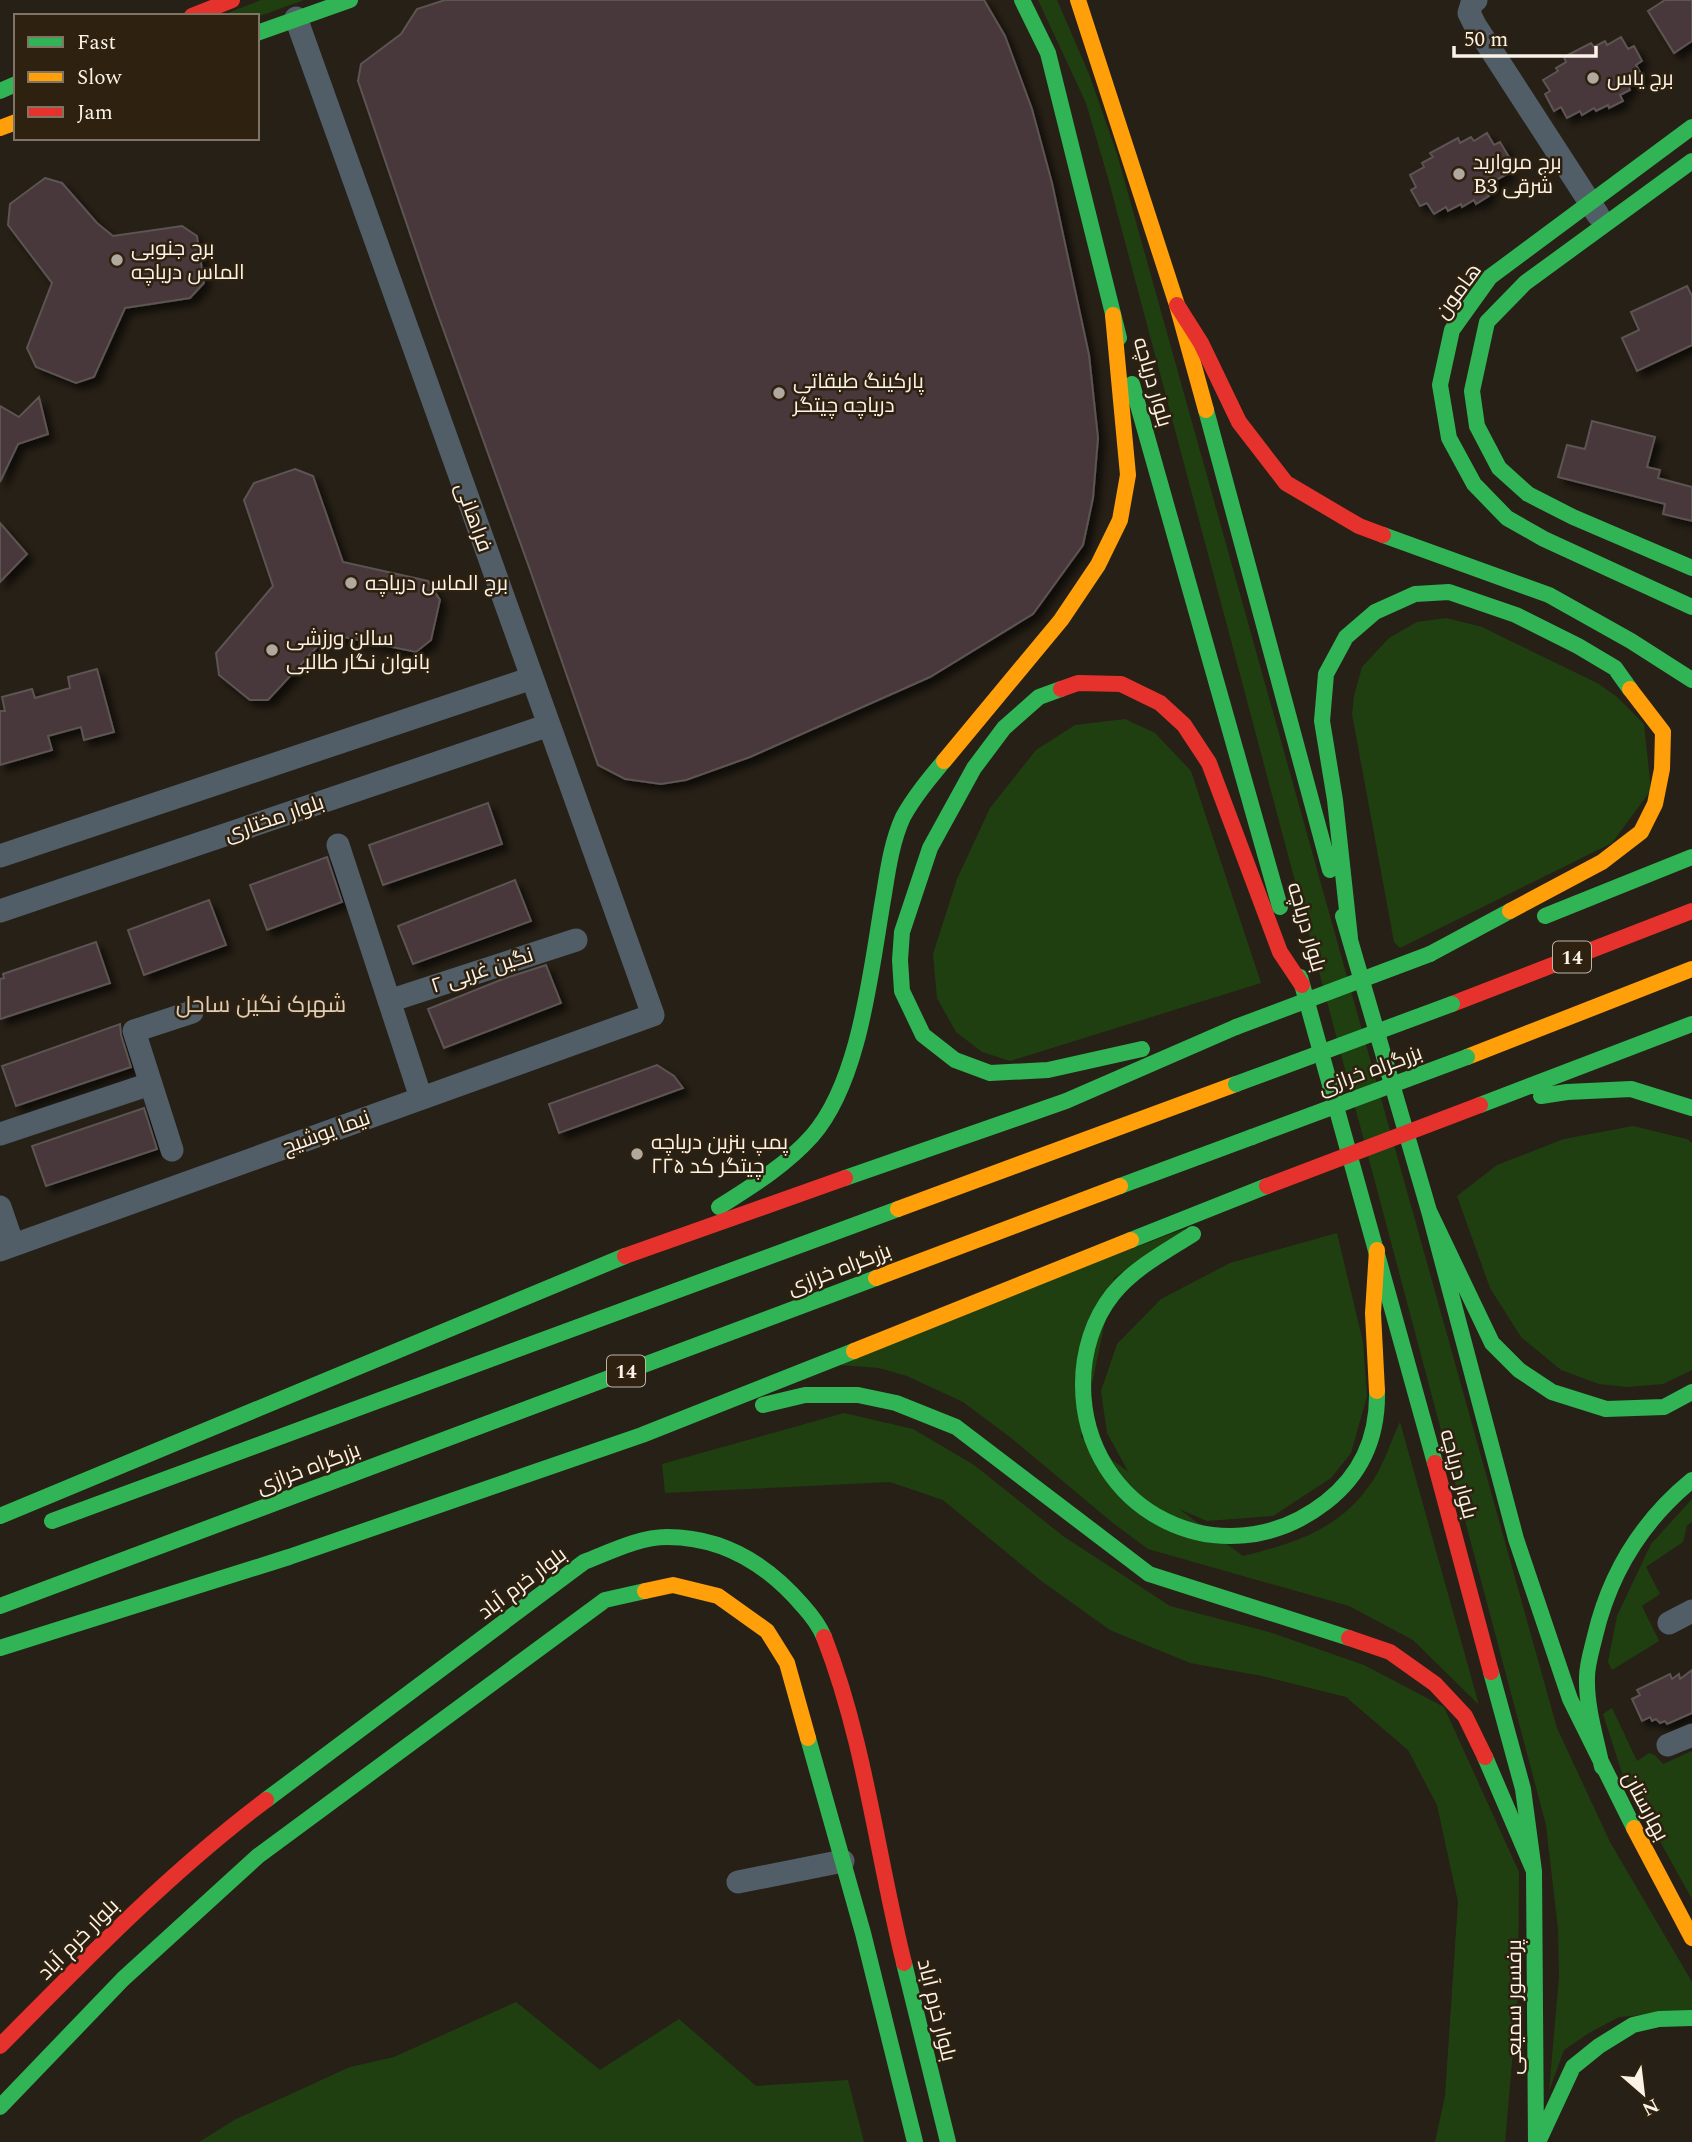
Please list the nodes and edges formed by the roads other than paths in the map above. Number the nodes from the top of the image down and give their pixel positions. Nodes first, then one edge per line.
1 (232, 0) edge
2 (350, 0) edge
3 (1023, 0) edge
4 (1078, 0) edge
5 (1476, 0) edge
6 (197, 14) edge
7 (296, 18) junction
8 (259, 32) edge
9 (1692, 127) edge
10 (1692, 161) edge
11 (1590, 202) junction
12 (1604, 223) junction
13 (1177, 305) junction
14 (1112, 315) junction
15 (1692, 568) edge
16 (1692, 607) edge
17 (532, 678) junction
18 (1692, 680) edge
19 (549, 725) junction
20 (338, 845) dead end
21 (0, 856) edge
22 (1692, 857) edge
23 (0, 911) edge
24 (1692, 911) edge
25 (1349, 938) junction
26 (576, 940) dead end
27 (1430, 954) junction
28 (1692, 969) edge
29 (1302, 985) junction
30 (389, 1001) junction
31 (192, 1012) dead end
32 (653, 1015) joint
33 (1692, 1024) edge
34 (1236, 1027) junction
35 (150, 1084) junction
36 (421, 1098) junction
37 (1480, 1105) junction
38 (1692, 1108) edge
39 (0, 1134) edge
40 (172, 1150) dead end
41 (1267, 1186) junction
42 (0, 1207) edge
43 (1429, 1212) junction
44 (6, 1247) edge
45 (1377, 1250) junction
46 (619, 1258) junction
47 (1692, 1392) edge
48 (642, 1435) junction
49 (1692, 1480) edge
50 (0, 1516) edge
51 (39, 1526) dead end
52 (0, 1606) edge
53 (1692, 1611) edge
54 (1668, 1623) dead end
55 (0, 1648) edge
56 (1692, 1735) edge
57 (1668, 1745) dead end
58 (1602, 1767) junction
59 (843, 1861) junction
60 (1534, 1871) junction
61 (738, 1882) dead end
62 (894, 1924) junction
63 (863, 1933) junction
64 (1692, 1938) edge
65 (1692, 2018) edge
66 (0, 2046) edge
67 (0, 2106) edge
68 (915, 2142) edge
69 (948, 2142) edge
70 (1537, 2142) edge

1 - 6 main road
2 - 7 main road
3 - 14 main road, بلوار دریاچه
4 - 13 main road, بلوار دریاچه
5 - 11 street
7 - 8 main road
7 - 17 street, فراهانی
9 - 11 main road, هامون
10 - 12 main road, هامون
11 - 12 street
11 - 16 main road, هامون
12 - 15 main road, هامون
13 - 18 main road
13 - 25 main road, بلوار دریاچه
14 - 29 main road, بلوار دریاچه
14 - 46 main road
17 - 19 street, فراهانی
17 - 21 street
19 - 23 street, بلوار مختاری
19 - 32 street, فراهانی
20 - 30 street
22 - 27 main road
24 - 51 main road, بزرگراه خرازی / 14, bridge
25 - 27 main road
25 - 43 main road, بلوار دریاچه
26 - 30 street, نگین غربی ۲
27 - 34 main road, bridge
28 - 52 main road, بزرگراه خرازی / 14, bridge
29 - 34 main road
29 - 45 main road, بلوار دریاچه
30 - 36 street
31 - 35 street
32 - 36 street, نیما یوشیج
33 - 37 main road
34 - 46 main road
35 - 39 street
35 - 40 street
36 - 44 street, نیما یوشیج
37 - 38 main road
37 - 41 main road, bridge
41 - 45 main road
41 - 48 main road
42 - 44 street
43 - 47 main road
43 - 58 main road, بلوار دریاچه
45 - 60 main road, بلوار دریاچه
46 - 50 main road
48 - 55 main road
48 - 60 main road
49 - 58 main road
53 - 54 street
56 - 57 street
58 - 64 main road, بهارستان
59 - 61 street
59 - 63 main road
59 - 67 main road
60 - 70 main road, پرفسور سمیعی
62 - 63 main road
62 - 66 main road, بلوار خرم آباد
62 - 69 main road, بلوار خرم آباد
63 - 68 main road
65 - 70 main road

